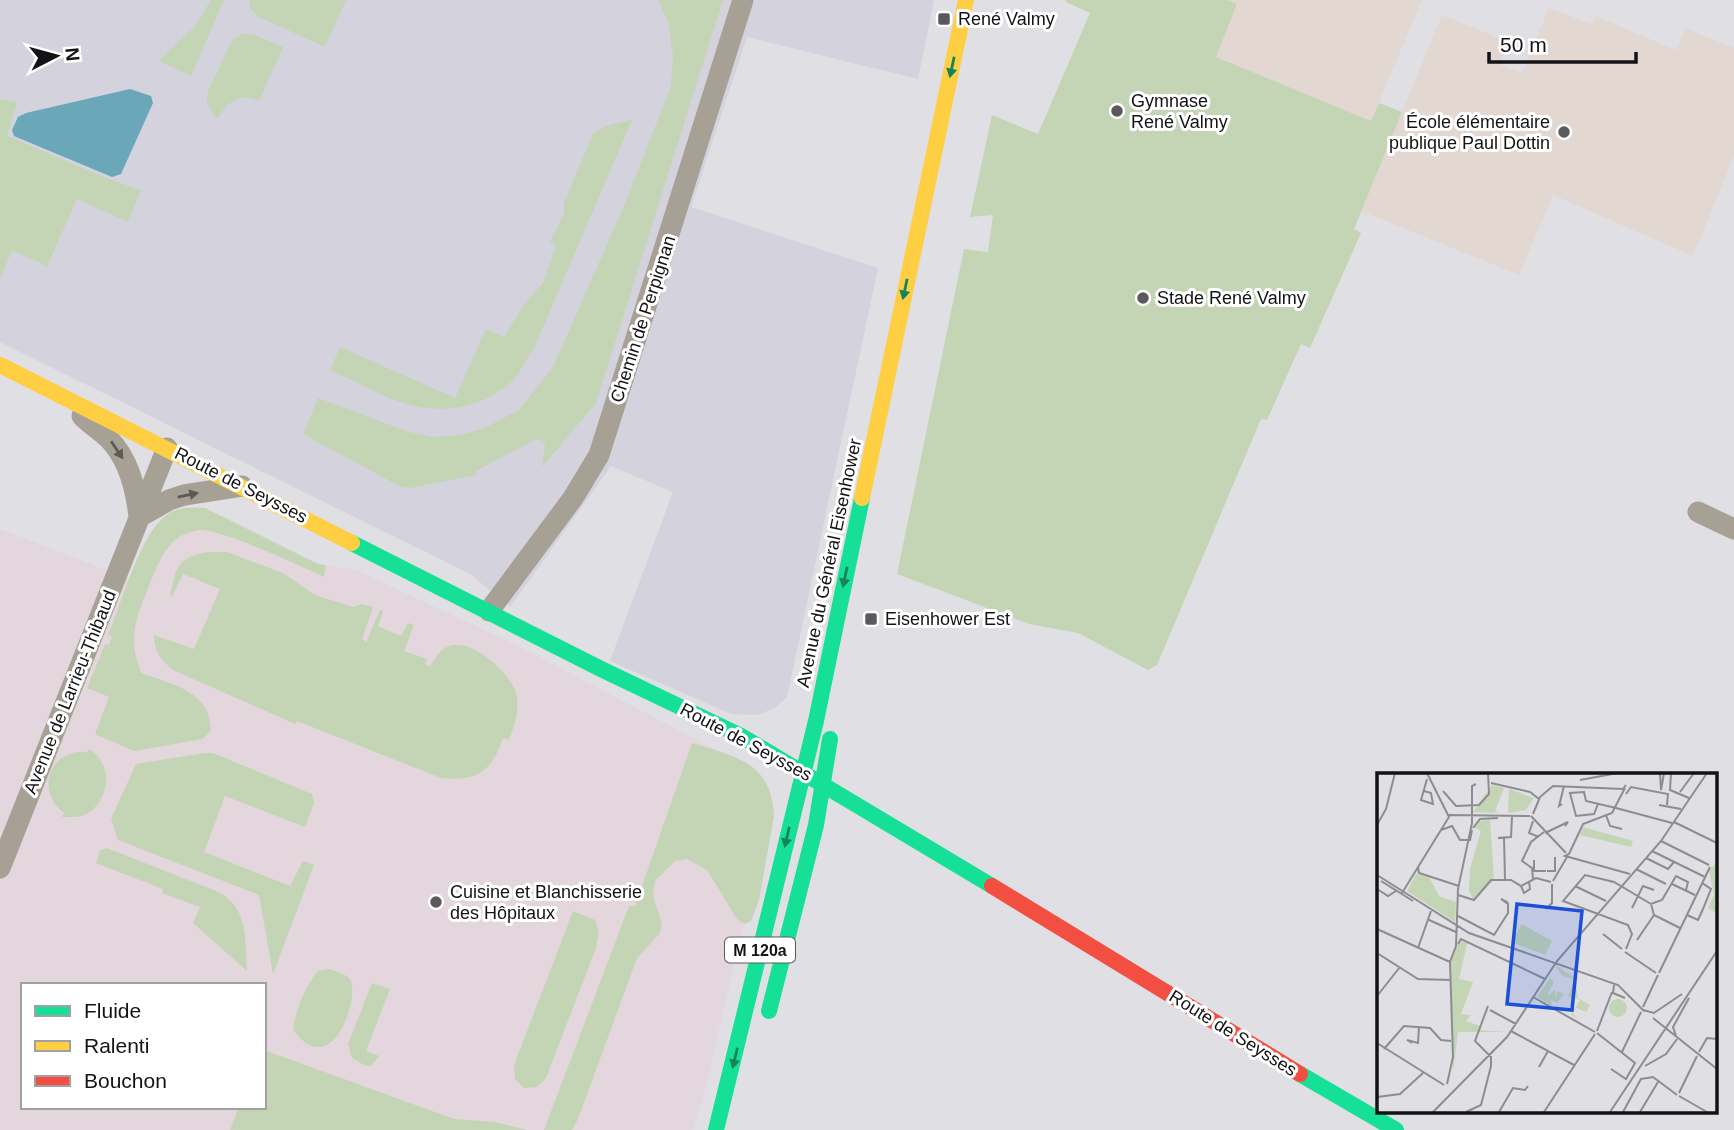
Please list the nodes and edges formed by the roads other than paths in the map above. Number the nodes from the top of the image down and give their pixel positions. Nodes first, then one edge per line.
1 (743, 0) edge
2 (966, 0) edge
3 (981, 0) edge
4 (975, 38) dead end
5 (0, 365) edge
6 (71, 400) junction
7 (167, 448) junction
8 (242, 486) junction
9 (1698, 512) dead end
10 (139, 517) junction
11 (1734, 529) edge
12 (489, 611) junction
13 (832, 725) dead end
14 (802, 770) junction
15 (823, 783) junction
16 (0, 868) edge
17 (764, 1029) dead end
18 (716, 1130) edge
19 (1396, 1130) edge

1 - 12 street, Chemin de Perpignan
2 -> 14 main road, Avenue du Général Eisenhower
3 - 4 main road
5 - 6 main road, Route de Seysses
6 - 7 main road, Route de Seysses
6 -> 10 street, Route de Seysses
7 - 8 main road, Route de Seysses
7 - 10 street, Avenue de Larrieu-Thibaud
10 -> 8 street
8 - 12 main road, Route de Seysses
9 - 11 street
10 - 16 street, Avenue de Larrieu-Thibaud
12 - 14 main road, Route de Seysses
13 - 15 main road
14 - 15 main road, Route de Seysses
14 -> 18 main road, Avenue du Général Eisenhower / M 120a
15 - 17 main road, M 120a
15 - 19 main road, Route de Seysses

